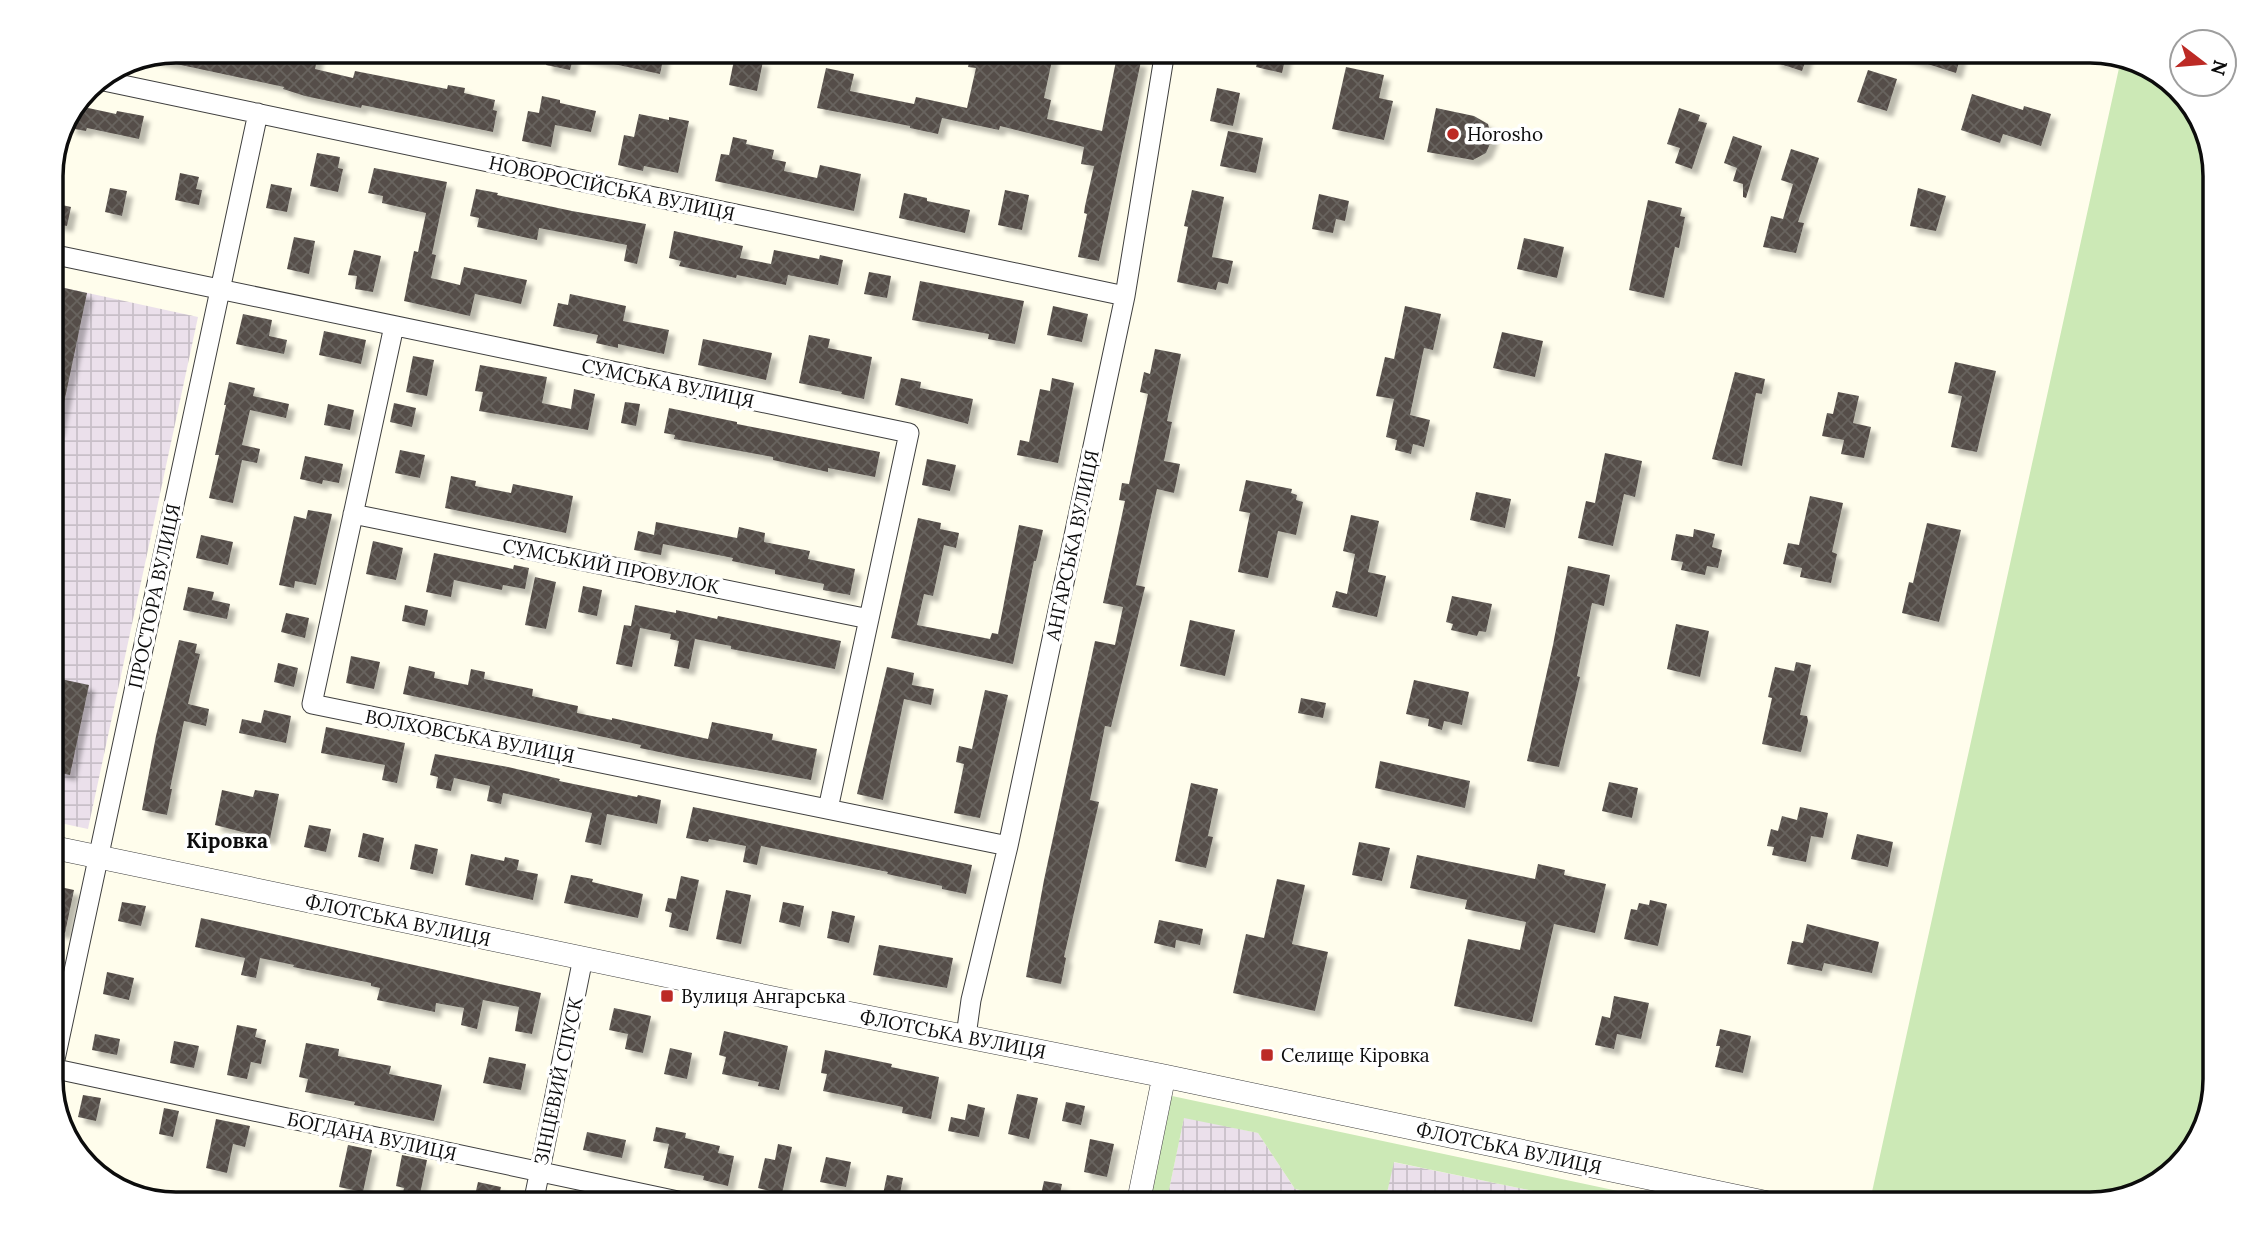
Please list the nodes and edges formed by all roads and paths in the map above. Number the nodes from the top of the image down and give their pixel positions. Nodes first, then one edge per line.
1 (1164, 63) edge
2 (112, 83) edge
3 (257, 113) junction
4 (63, 256) edge
5 (220, 289) junction
6 (1125, 296) junction
7 (394, 326) junction
8 (353, 514) junction
9 (869, 619) junction
10 (828, 809) junction
11 (1008, 846) junction
12 (63, 850) edge
13 (98, 857) junction
14 (583, 958) junction
15 (63, 1021) edge
16 (966, 1036) junction
17 (63, 1074) edge
18 (1164, 1076) junction
19 (539, 1172) junction
20 (535, 1192) edge
21 (635, 1192) edge
22 (1140, 1192) edge
23 (1716, 1192) edge

1 - 6 street, АНГАРСЬКА ВУЛИЦЯ
2 - 3 street, НОВОРОСІЙСЬКА ВУЛИЦЯ
3 - 5 street, ПРОСТОРА ВУЛИЦЯ
3 - 6 street, НОВОРОСІЙСЬКА ВУЛИЦЯ
4 - 5 street, СУМСЬКА ВУЛИЦЯ
5 - 7 street, СУМСЬКА ВУЛИЦЯ
5 - 13 street, ПРОСТОРА ВУЛИЦЯ
6 - 11 street, АНГАРСЬКА ВУЛИЦЯ
7 - 8 street, ВОЛХОВСЬКА ВУЛИЦЯ
7 - 9 street, СУМСЬКА ВУЛИЦЯ
8 - 9 street, СУМСЬКИЙ ПРОВУЛОК
8 - 10 street, ВОЛХОВСЬКА ВУЛИЦЯ
9 - 10 street, СУМСЬКА ВУЛИЦЯ
10 - 11 street, ВОЛХОВСЬКА ВУЛИЦЯ
11 - 16 street, АНГАРСЬКА ВУЛИЦЯ
12 - 13 street, ФЛОТСЬКА ВУЛИЦЯ
13 - 14 street, ФЛОТСЬКА ВУЛИЦЯ
13 - 15 street, ПРОСТОРА ВУЛИЦЯ
14 - 16 street, ФЛОТСЬКА ВУЛИЦЯ
14 - 19 street, ЗІНЦЕВИЙ СПУСК
16 - 18 street, ФЛОТСЬКА ВУЛИЦЯ
17 - 19 street, БОГДАНА ВУЛИЦЯ
18 - 22 street
18 - 23 street, ФЛОТСЬКА ВУЛИЦЯ
19 - 20 street, ЗІНЦЕВИЙ СПУСК
19 - 21 street, БОГДАНА ВУЛИЦЯ

